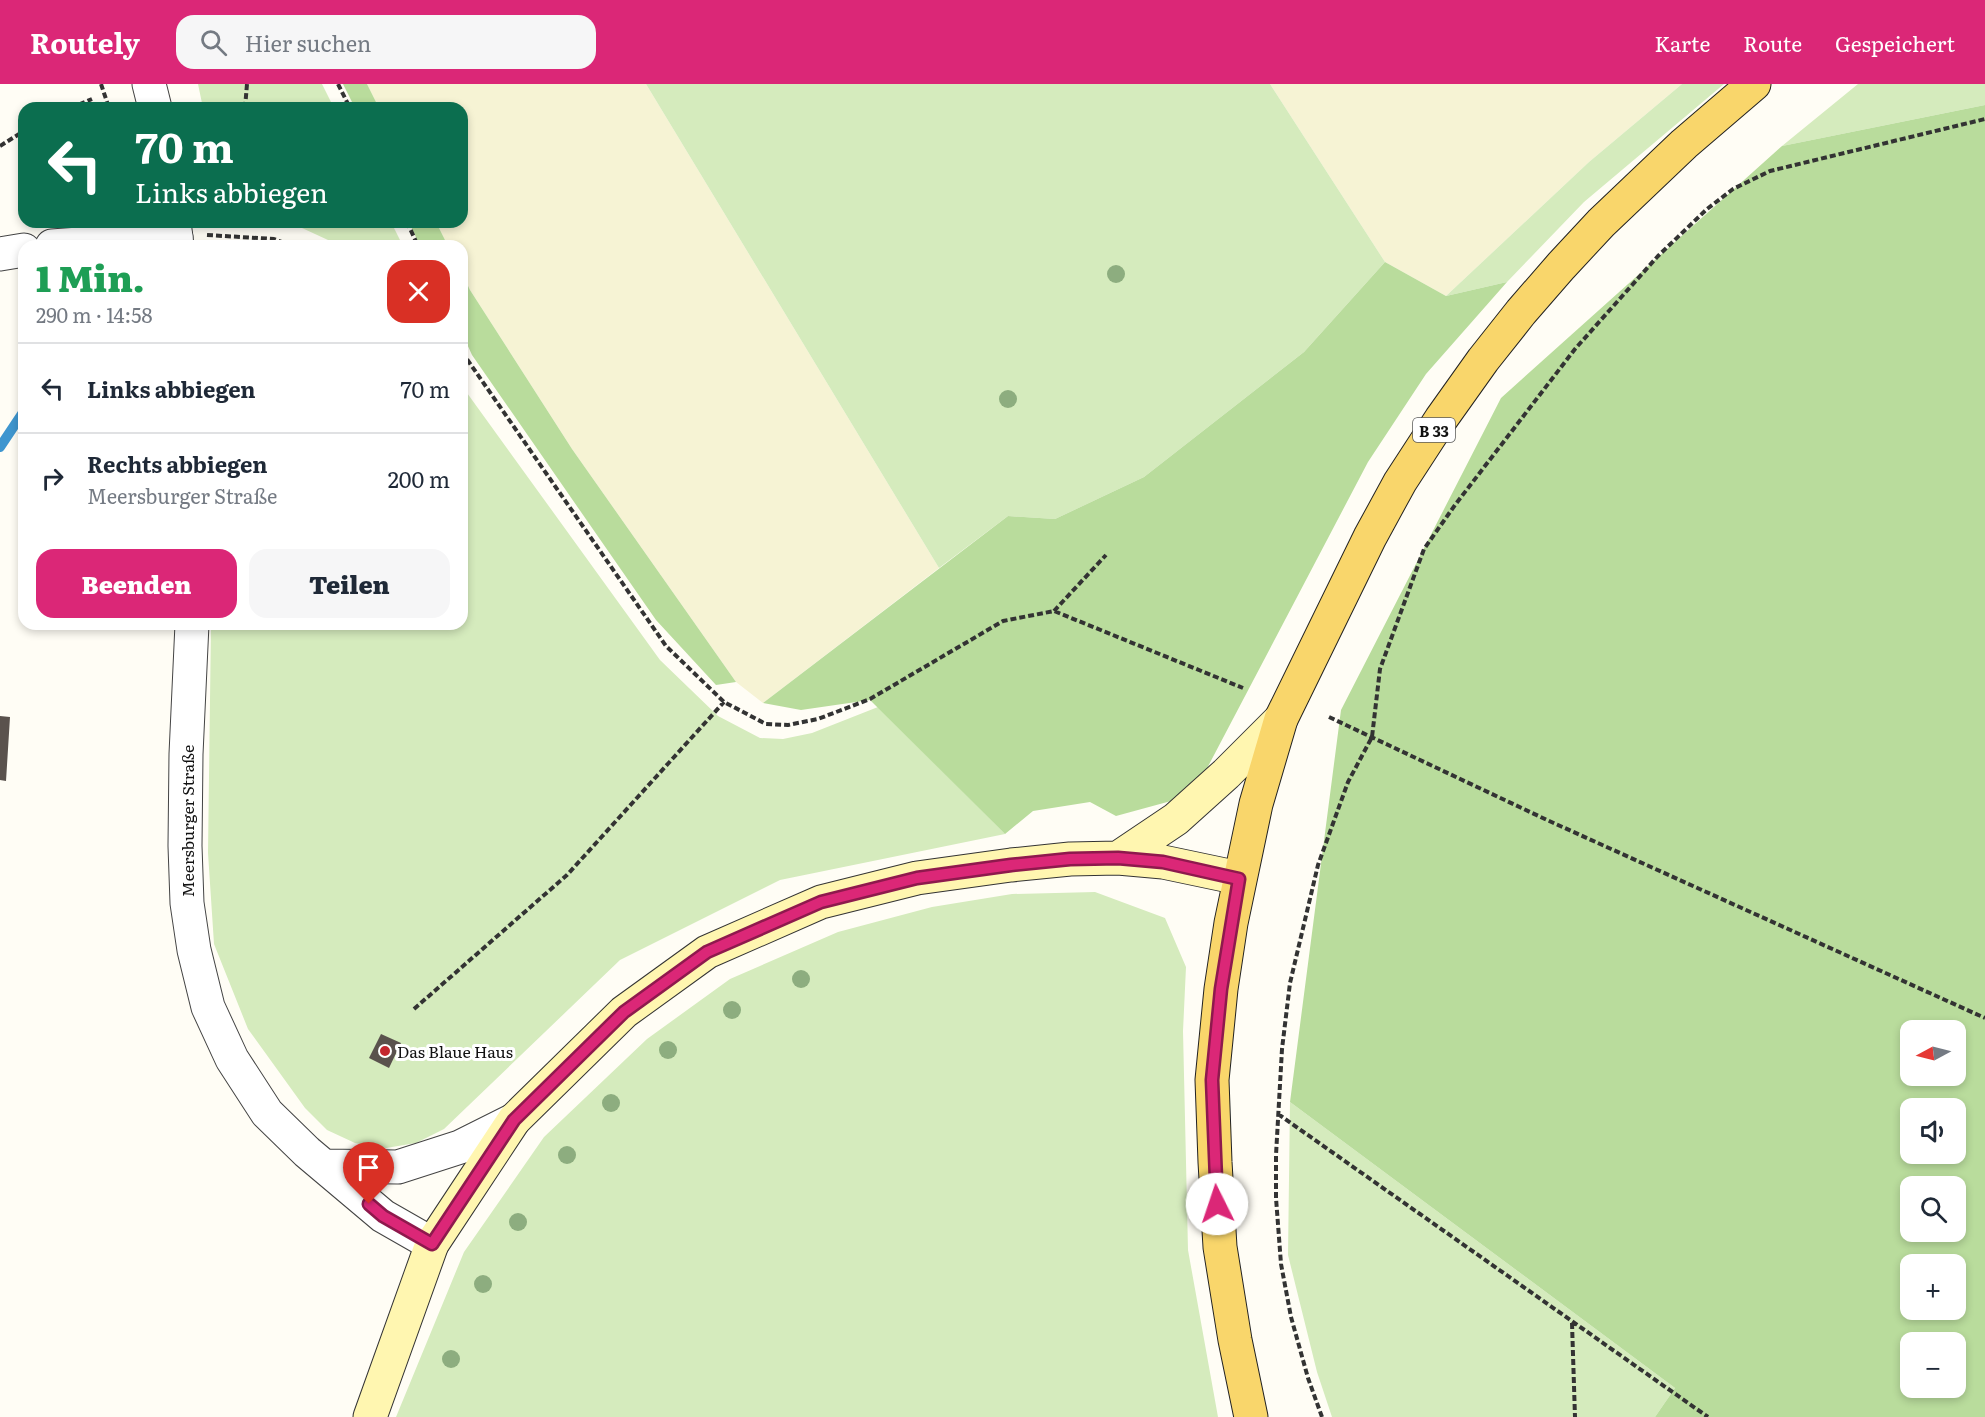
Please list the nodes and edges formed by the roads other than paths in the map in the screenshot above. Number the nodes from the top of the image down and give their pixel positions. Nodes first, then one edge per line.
1 (148, 84) edge
2 (1754, 84) edge
3 (153, 102) edge
4 (176, 235) edge
5 (120, 240) edge
6 (18, 251) edge
7 (0, 254) edge
8 (192, 630) edge
9 (1281, 719) junction
10 (1118, 858) junction
11 (1239, 879) junction
12 (514, 1120) junction
13 (324, 1166) junction
14 (432, 1244) junction
15 (370, 1417) edge
16 (1251, 1417) edge

1 - 3 street
2 - 9 main road, B 33
4 - 5 street
6 - 7 street
8 - 13 street, Meersburger Straße
9 - 10 main road
9 - 11 main road, B 33
10 - 11 main road
10 - 12 main road
11 - 16 main road, B 33
12 - 13 street
12 - 14 main road
13 - 14 street, Meersburger Straße
14 - 15 main road

